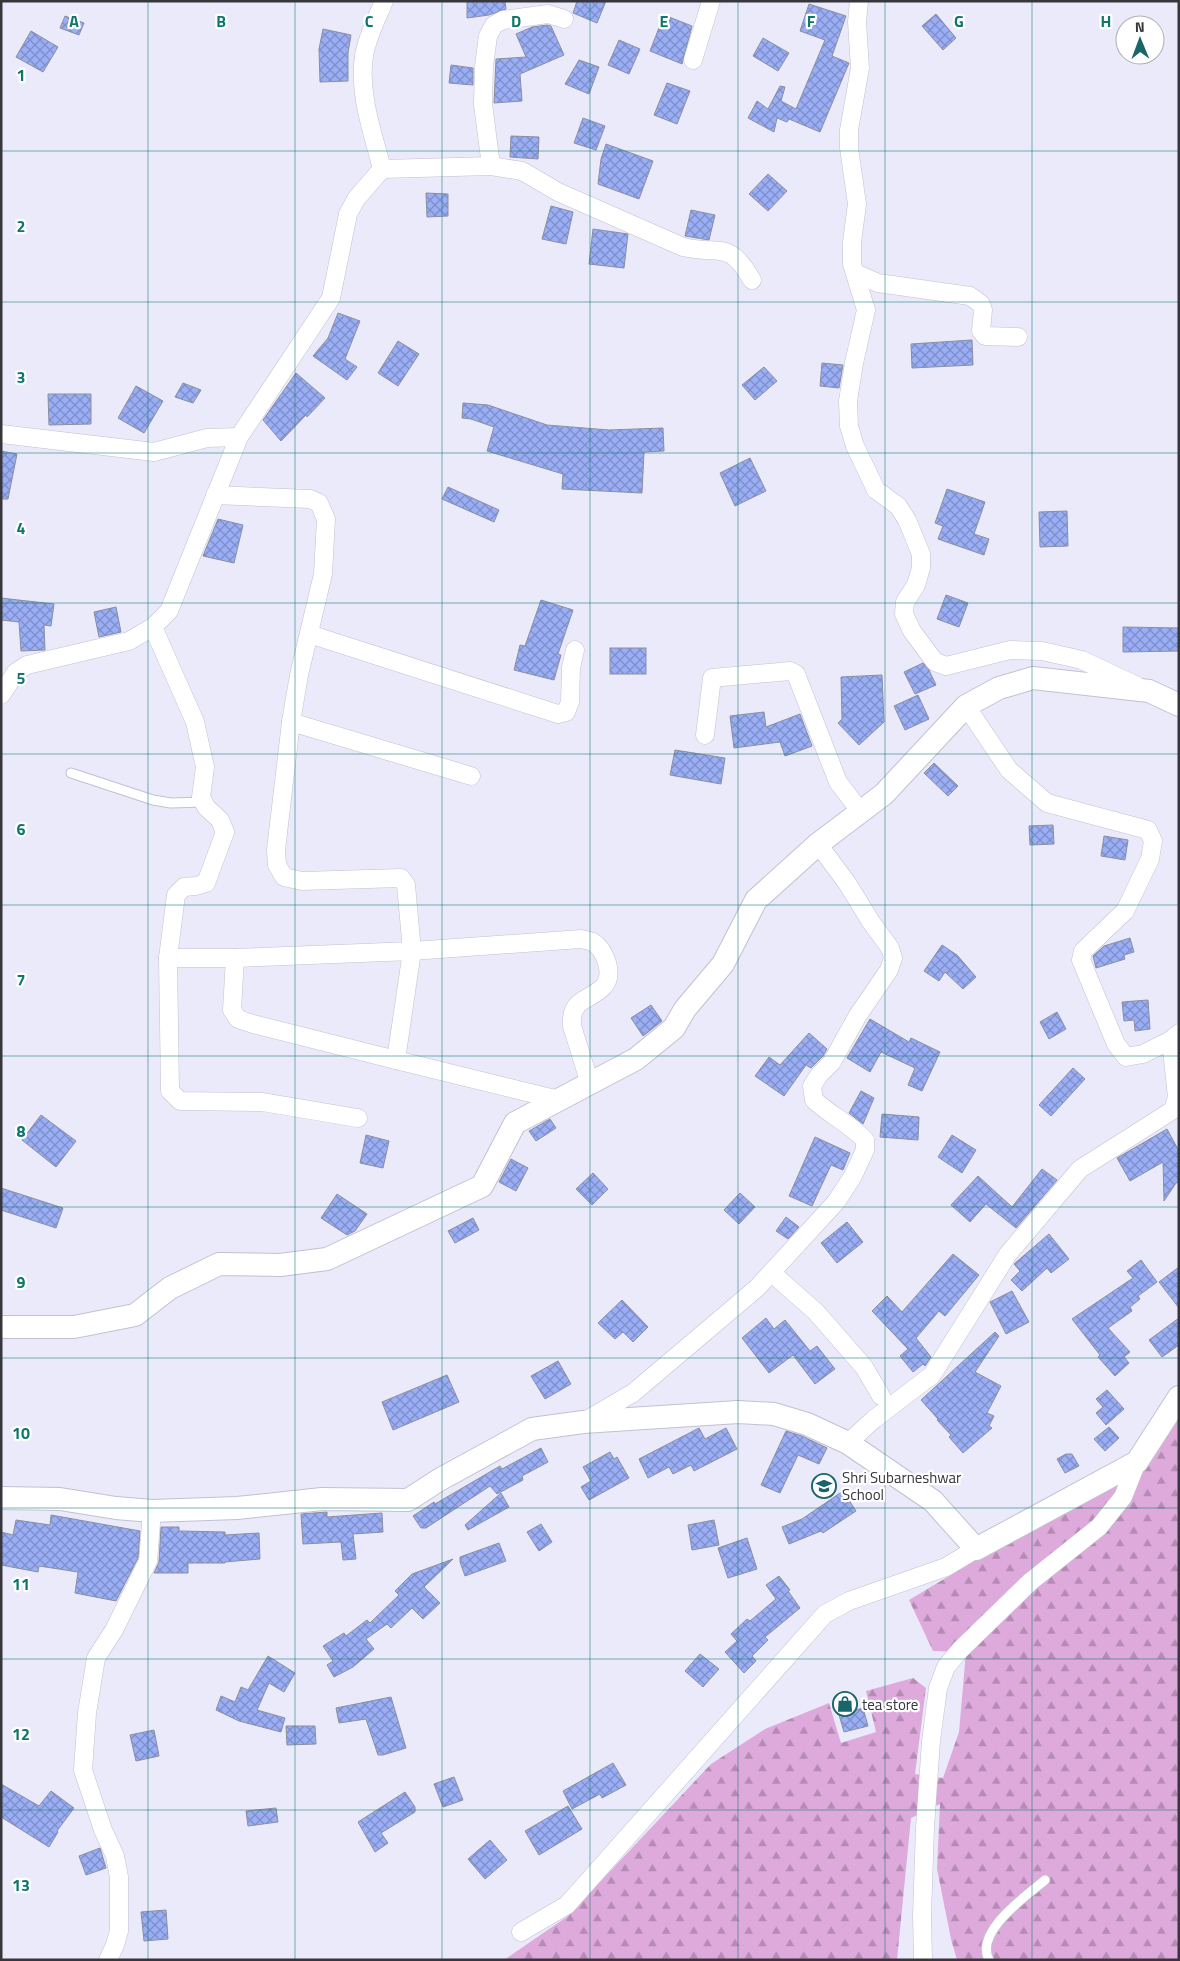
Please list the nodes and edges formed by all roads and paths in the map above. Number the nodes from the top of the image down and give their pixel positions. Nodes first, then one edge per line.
1 (384, 1) edge
2 (711, 1) edge
3 (860, 1) edge
4 (564, 19) dead end
5 (693, 60) dead end
6 (491, 166) junction
7 (382, 169) junction
8 (855, 273) junction
9 (752, 280) dead end
10 (1018, 337) dead end
11 (1, 434) edge
12 (239, 437) junction
13 (215, 495) junction
14 (153, 627) junction
15 (309, 634) junction
16 (575, 650) dead end
17 (1148, 691) junction
18 (1, 695) edge
19 (1179, 705) edge
20 (966, 706) junction
21 (290, 722) junction
22 (705, 736) dead end
23 (71, 773) dead end
24 (471, 776) dead end
25 (204, 802) junction
26 (860, 811) junction
27 (818, 844) junction
28 (412, 951) junction
29 (168, 958) junction
30 (235, 958) junction
31 (1175, 1036) edge
32 (396, 1060) junction
33 (590, 1084) junction
34 (559, 1100) junction
35 (358, 1118) dead end
36 (772, 1273) junction
37 (1, 1327) edge
38 (881, 1396) dead end
39 (1179, 1397) edge
40 (583, 1422) junction
41 (848, 1443) junction
42 (1137, 1462) junction
43 (1, 1498) edge
44 (152, 1511) junction
45 (976, 1549) junction
46 (1045, 1880) dead end
47 (521, 1932) dead end
48 (108, 1960) edge
49 (922, 1960) edge
50 (989, 1960) edge

1 - 7 street
2 - 5 street
3 - 8 street
4 - 6 street
6 - 7 street
6 - 9 street
7 - 12 street
8 - 10 street
8 - 17 street
11 - 12 street
12 - 13 street
13 - 14 street
13 - 15 street
14 - 18 street
14 - 25 street
15 - 16 street
15 - 21 street
17 - 19 street
17 - 20 street
20 - 26 street
20 - 31 street
21 - 24 street
21 - 28 street
22 - 26 street
23 - 25 lane
25 - 29 street
26 - 27 street
27 - 33 street
27 - 36 street
28 - 30 street
28 - 32 street
28 - 33 street
29 - 30 street
29 - 35 street
30 - 32 street
31 - 41 street
32 - 34 street
33 - 34 street
34 - 37 street
36 - 38 street
36 - 40 street
39 - 42 street
40 - 41 street
40 - 44 street
41 - 45 street
42 - 45 street
42 - 49 street
43 - 44 street
44 - 48 street
45 - 47 street
46 - 50 lane

